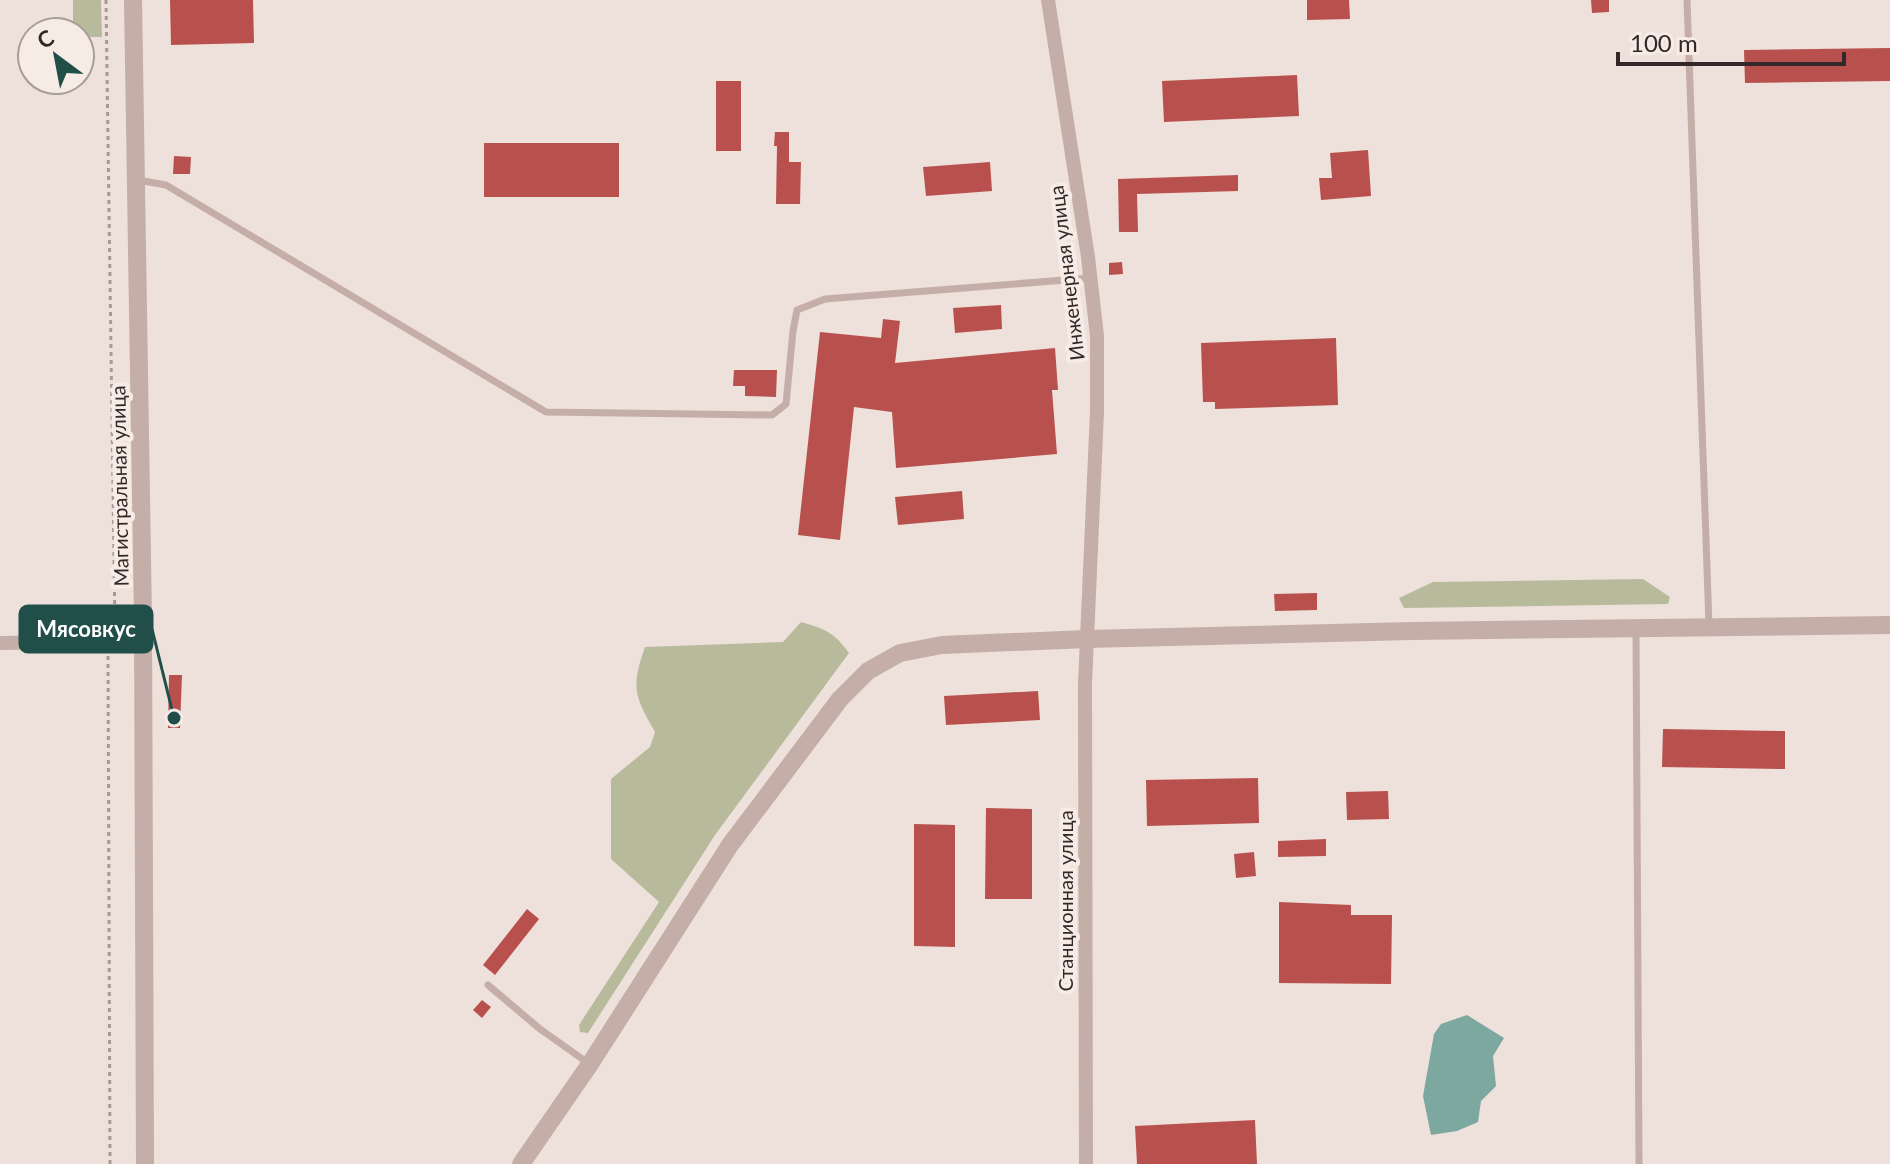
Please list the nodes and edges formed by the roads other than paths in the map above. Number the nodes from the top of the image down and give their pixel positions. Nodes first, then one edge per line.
1 (133, 0) edge
2 (1048, 0) edge
3 (1687, 0) edge
4 (136, 180) junction
5 (1090, 278) junction
6 (1890, 625) edge
7 (1709, 627) junction
8 (1636, 628) junction
9 (1087, 639) junction
10 (143, 641) junction
11 (0, 643) edge
12 (488, 985) dead end
13 (590, 1064) junction
14 (145, 1164) edge
15 (521, 1164) edge
16 (1086, 1164) edge
17 (1639, 1164) edge

1 - 4 street, Магистральная улица
2 - 5 street, Инженерная улица
3 - 7 lane
4 - 5 lane
4 - 10 street, Магистральная улица
5 - 9 street, Инженерная улица
6 - 7 street
7 - 8 street
8 - 9 street
8 - 17 lane
9 - 13 street
9 - 16 street, Станционная улица
10 - 11 street
10 - 14 street, Магистральная улица
12 - 13 lane
13 - 15 street

